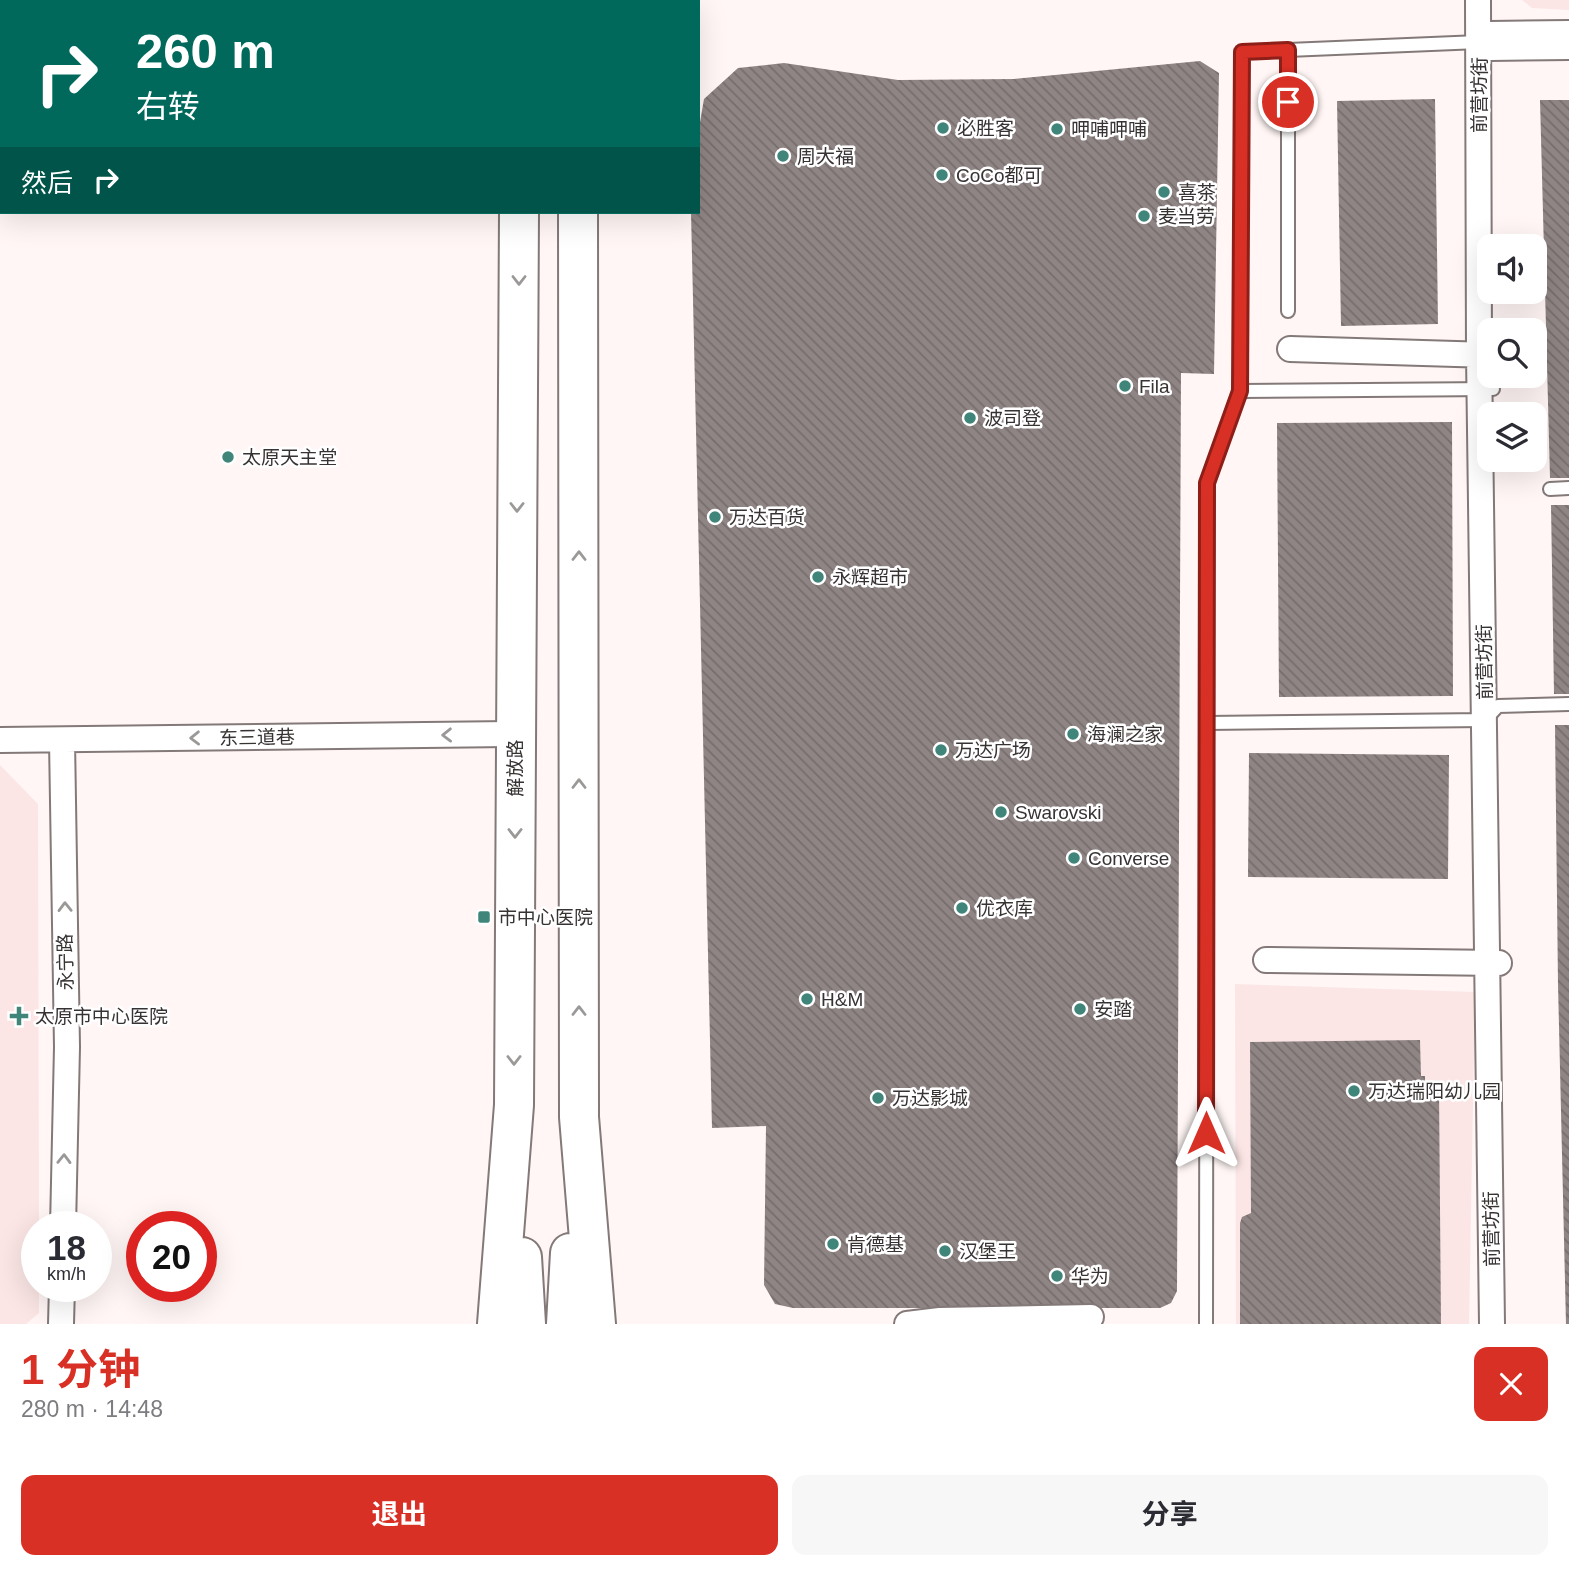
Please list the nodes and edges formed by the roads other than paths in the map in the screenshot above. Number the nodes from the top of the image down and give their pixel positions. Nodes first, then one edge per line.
1 (1478, 0) edge
2 (1489, 0) edge
3 (1569, 33) edge
4 (1486, 41) junction
5 (1569, 47) edge
6 (1288, 50) junction
7 (519, 214) edge
8 (578, 214) edge
9 (1491, 234) edge
10 (1288, 311) dead end
11 (1484, 318) edge
12 (1290, 349) dead end
13 (1477, 355) edge
14 (1477, 385) edge
15 (1489, 388) edge
16 (1240, 391) junction
17 (1494, 472) edge
18 (1569, 488) edge
19 (1550, 489) dead end
20 (1569, 704) edge
21 (1492, 713) junction
22 (1207, 723) junction
23 (515, 734) junction
24 (0, 740) edge
25 (62, 740) junction
26 (1266, 960) dead end
27 (1493, 963) junction
28 (514, 1105) junction
29 (579, 1117) junction
30 (63, 1211) edge
31 (62, 1302) edge
32 (1091, 1317) dead end
33 (61, 1324) edge
34 (496, 1324) edge
35 (526, 1324) edge
36 (566, 1324) edge
37 (596, 1324) edge
38 (907, 1324) edge
39 (1206, 1324) edge
40 (1492, 1324) edge
41 (1506, 1324) edge

1 - 4 street, 前营坊街
2 - 4 street, 前营坊街
3 - 4 street
4 - 5 street
4 - 6 lane
4 - 9 street, 前营坊街
4 - 11 street, 前营坊街
6 - 10 lane
6 - 16 lane
7 -> 23 main road, 解放路
29 -> 8 main road
12 - 13 street
14 - 16 lane
15 - 21 street, 前营坊街
16 - 22 lane
17 - 21 street, 前营坊街
18 - 19 lane
20 - 21 lane
21 - 22 lane
21 - 27 street, 前营坊街
22 - 39 lane
23 -> 25 street, 东三道巷
23 -> 28 main road, 解放路
24 - 25 street, 东三道巷
30 -> 25 street, 永宁路
26 - 27 street
27 - 40 street, 前营坊街
27 - 41 street, 前营坊街
28 - 34 main road, 解放路
28 - 35 main road
29 - 36 main road
29 - 37 main road
31 - 33 street
32 - 38 street

